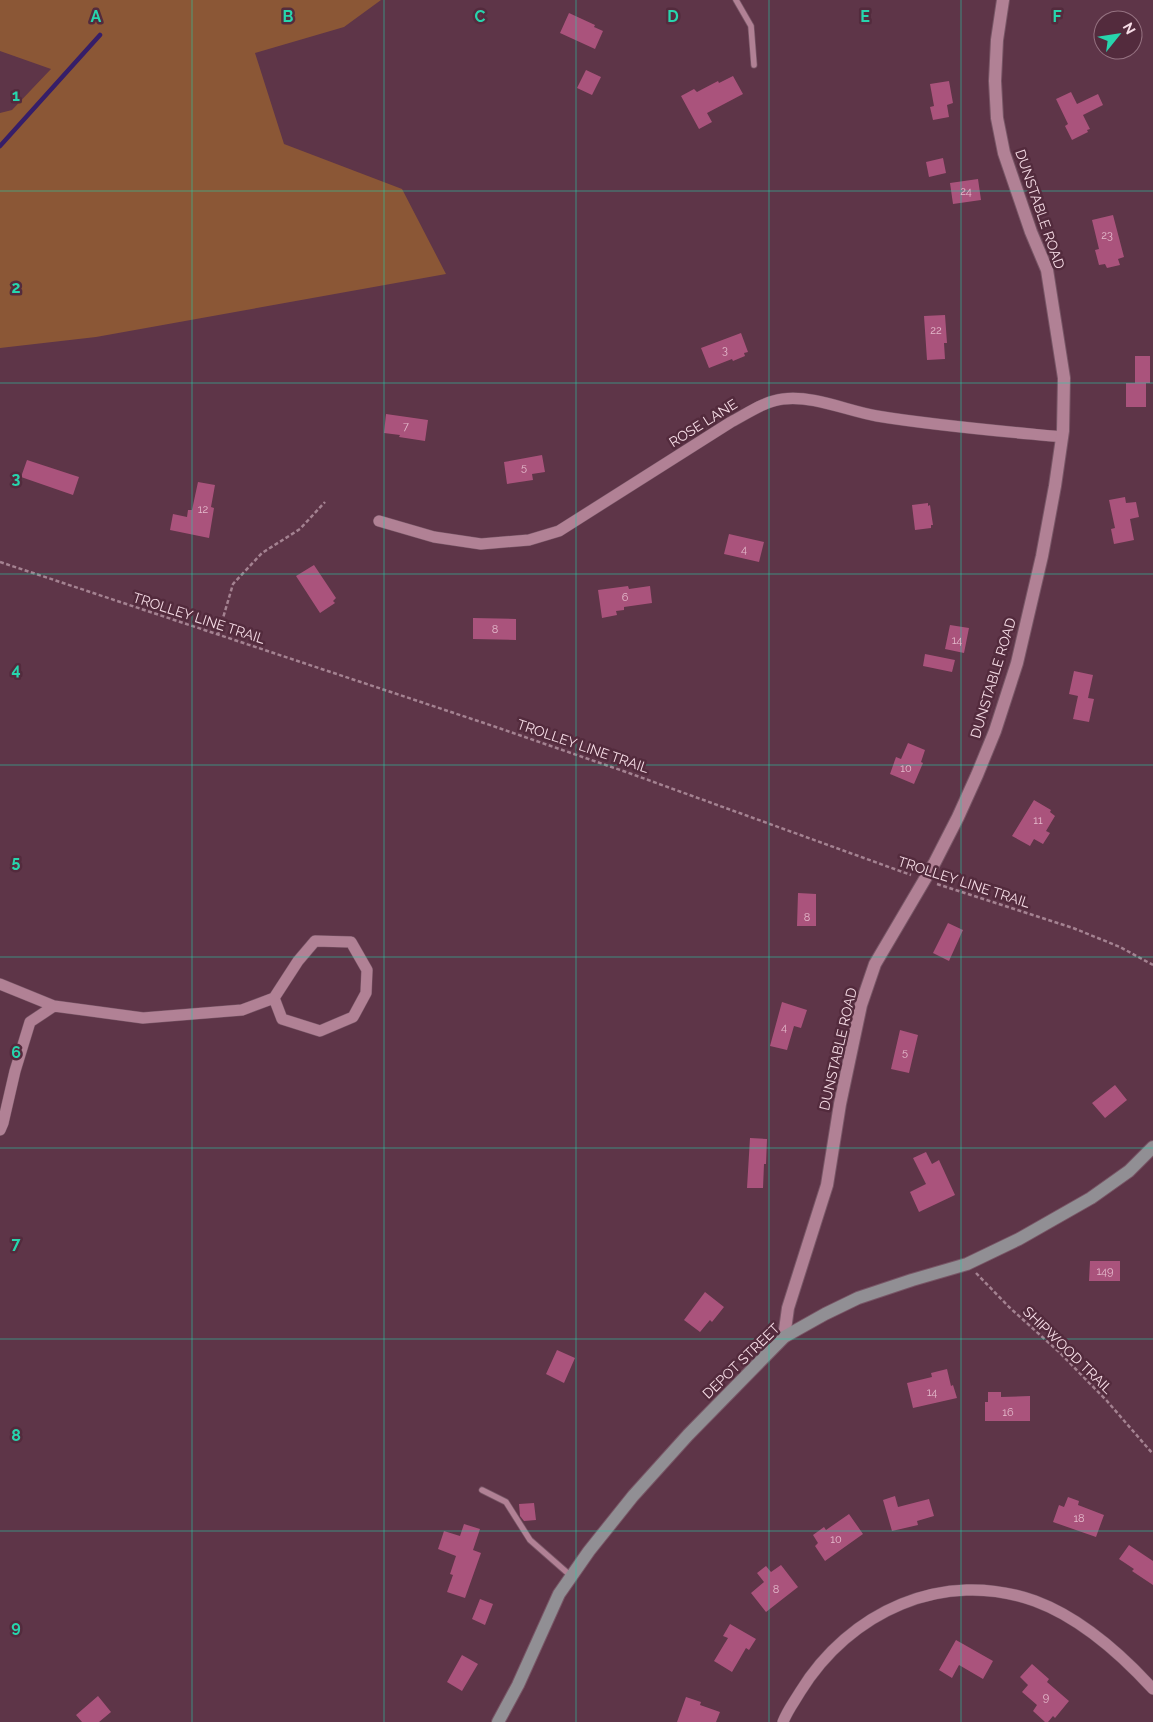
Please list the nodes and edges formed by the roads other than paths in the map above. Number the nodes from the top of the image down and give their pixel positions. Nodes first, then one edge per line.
1 (736, 0) edge
2 (1003, 0) edge
3 (754, 65) dead end
4 (1062, 437) junction
5 (379, 521) dead end
6 (0, 984) edge
7 (274, 998) junction
8 (54, 1006) junction
9 (0, 1130) edge
10 (1153, 1147) edge
11 (784, 1337) junction
12 (482, 1490) dead end
13 (571, 1576) junction
14 (1153, 1689) edge
15 (498, 1722) edge
16 (783, 1722) edge

1 - 3 lane
2 - 4 street, DUNSTABLE ROAD
4 - 5 street, ROSE LANE
4 - 11 street, DUNSTABLE ROAD
6 - 8 street
7 - 7 street
7 - 8 street
8 - 9 street
10 - 11 main road, DEPOT STREET
11 - 13 main road, DEPOT STREET
12 - 13 lane
13 - 15 main road, DEPOT STREET
14 - 16 street

